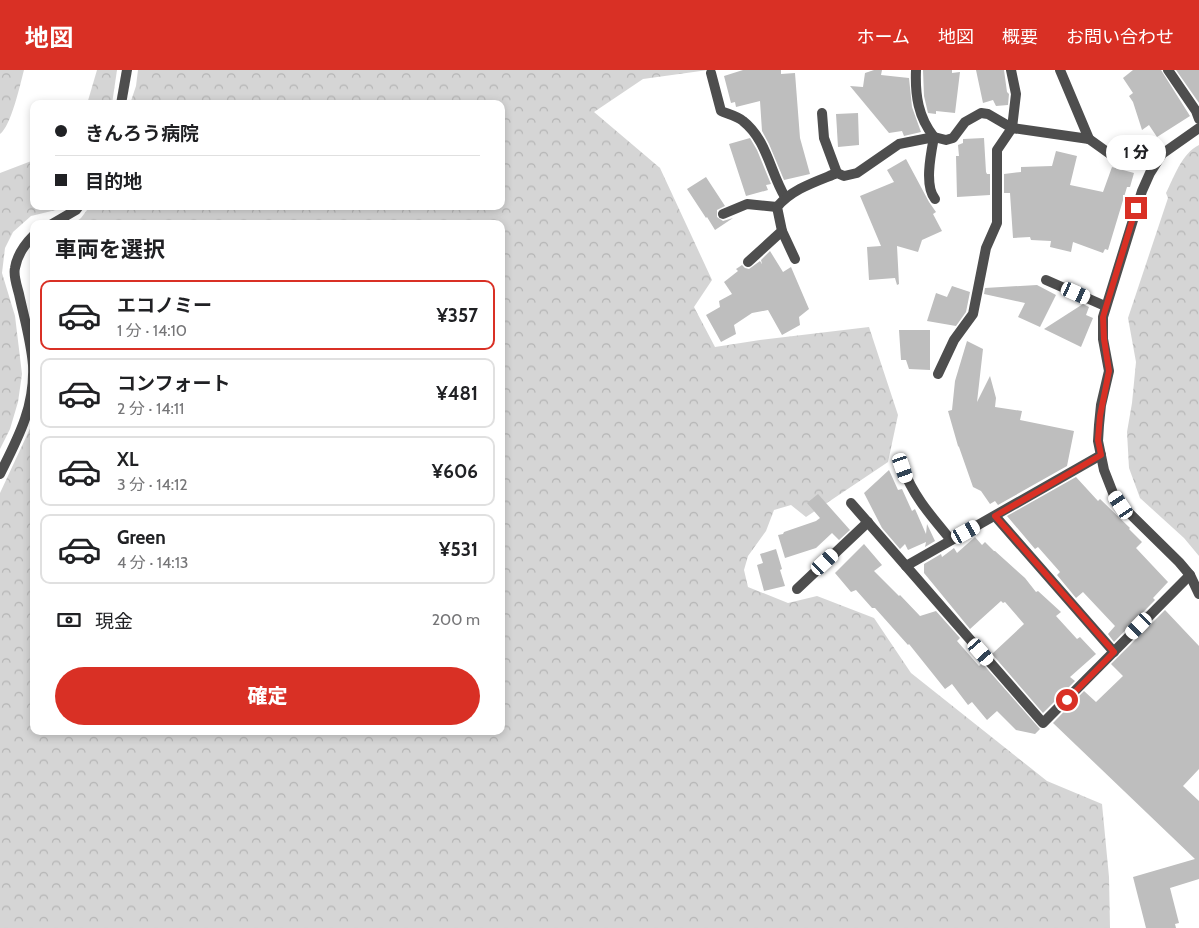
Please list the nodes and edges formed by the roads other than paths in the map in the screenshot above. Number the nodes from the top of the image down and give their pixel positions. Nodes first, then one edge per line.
1 (127, 70) edge
2 (916, 70) edge
3 (1011, 70) edge
4 (1060, 70) edge
5 (1168, 70) edge
6 (711, 73) dead end
7 (122, 100) edge
8 (822, 113) dead end
9 (1199, 119) edge
10 (1012, 128) junction
11 (1199, 128) edge
12 (934, 137) junction
13 (1089, 140) junction
14 (1156, 162) junction
15 (837, 173) junction
16 (785, 197) junction
17 (935, 199) dead end
18 (776, 207) junction
19 (76, 210) edge
20 (723, 214) dead end
21 (59, 220) edge
22 (782, 231) junction
23 (30, 241) edge
24 (795, 259) dead end
25 (748, 262) dead end
26 (1046, 280) dead end
27 (1105, 306) junction
28 (30, 351) edge
29 (938, 374) dead end
30 (30, 397) edge
31 (1101, 455) junction
32 (903, 468) dead end
33 (0, 474) edge
34 (851, 503) dead end
35 (995, 516) junction
36 (868, 522) junction
37 (952, 540) junction
38 (906, 566) junction
39 (1190, 575) junction
40 (797, 589) dead end
41 (1199, 594) edge
42 (1114, 652) junction

1 - 7 street
2 - 12 street
3 - 10 street
4 - 13 street
5 - 9 street
6 - 16 street
8 - 15 street
10 - 12 street
10 - 13 street
10 - 29 street
11 - 14 street
12 - 15 street
12 - 17 street
13 - 14 street
14 - 27 street
15 - 16 street
16 - 18 street
18 - 20 street
18 - 22 street
19 - 21 street
22 - 24 street
22 - 25 street
23 - 28 street
26 - 27 street
27 - 31 street
30 - 33 street
31 - 35 street
31 - 39 street
32 - 37 street
34 - 36 street
35 - 37 street
35 - 42 street
36 - 38 street
36 - 40 street
37 - 38 street
38 - 42 street
39 - 41 street
39 - 42 street

